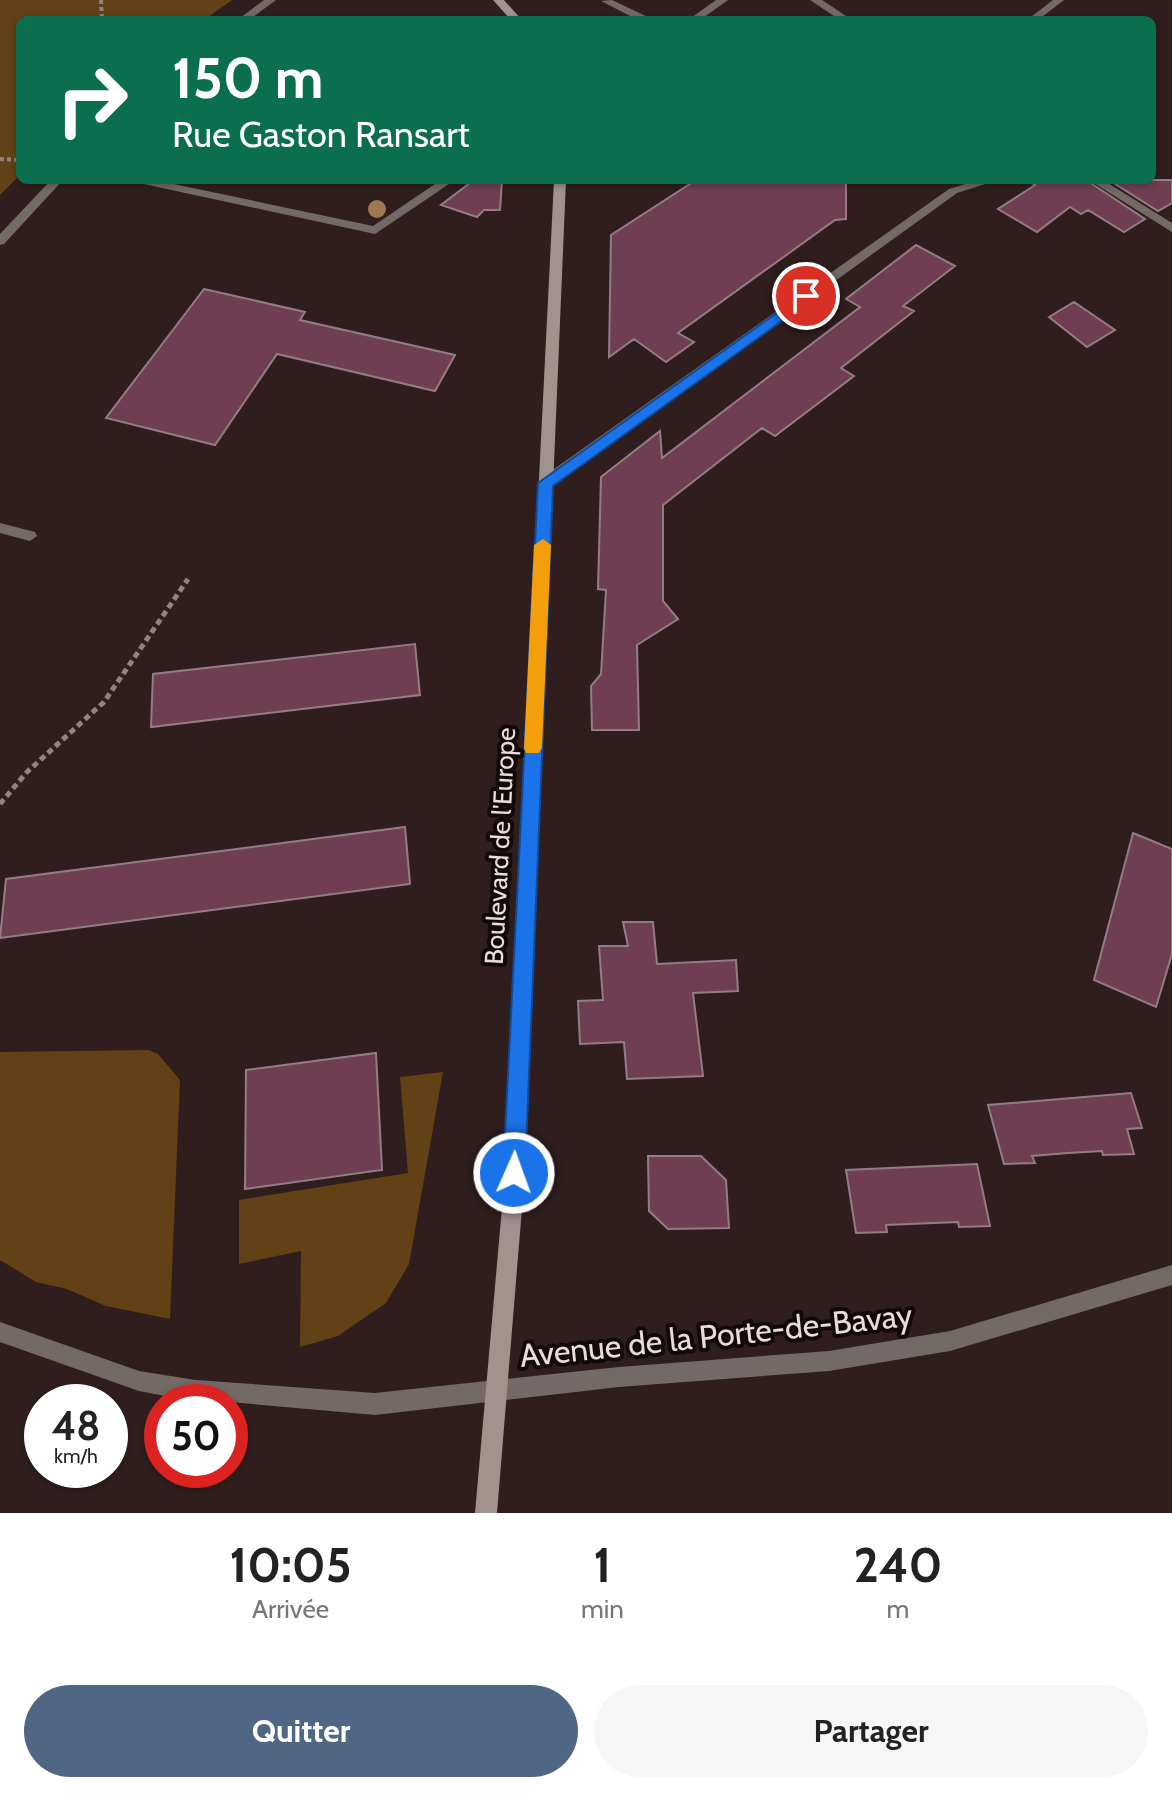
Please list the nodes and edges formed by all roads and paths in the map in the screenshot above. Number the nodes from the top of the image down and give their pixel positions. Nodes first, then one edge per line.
1 (271, 0) edge
2 (498, 0) edge
3 (723, 0) edge
4 (815, 0) edge
5 (1059, 0) edge
6 (606, 1) edge
7 (248, 16) edge
8 (513, 16) edge
9 (638, 16) edge
10 (699, 16) edge
11 (841, 16) edge
12 (1037, 16) edge
13 (53, 184) edge
14 (158, 184) edge
15 (443, 184) edge
16 (560, 184) edge
17 (978, 184) edge
18 (1101, 184) edge
19 (1172, 228) edge
20 (0, 241) edge
21 (545, 483) junction
22 (0, 528) edge
23 (30, 536) dead end
24 (188, 579) dead end
25 (0, 804) edge
26 (1172, 1275) edge
27 (0, 1332) edge
28 (497, 1390) junction
29 (486, 1513) edge

1 - 7 street
2 - 8 main road
3 - 10 street
4 - 11 street
5 - 12 street
6 - 9 street
13 - 20 street
14 - 15 street
16 - 21 main road, Boulevard de l'Europe
17 - 21 street
18 - 19 street
21 - 28 main road, Boulevard de l'Europe
22 - 23 street
24 - 25 path
26 - 28 street, Avenue de la Porte-de-Bavay
27 - 28 street, Avenue de la Porte-de-Bavay
28 - 29 main road, Boulevard de l'Europe

